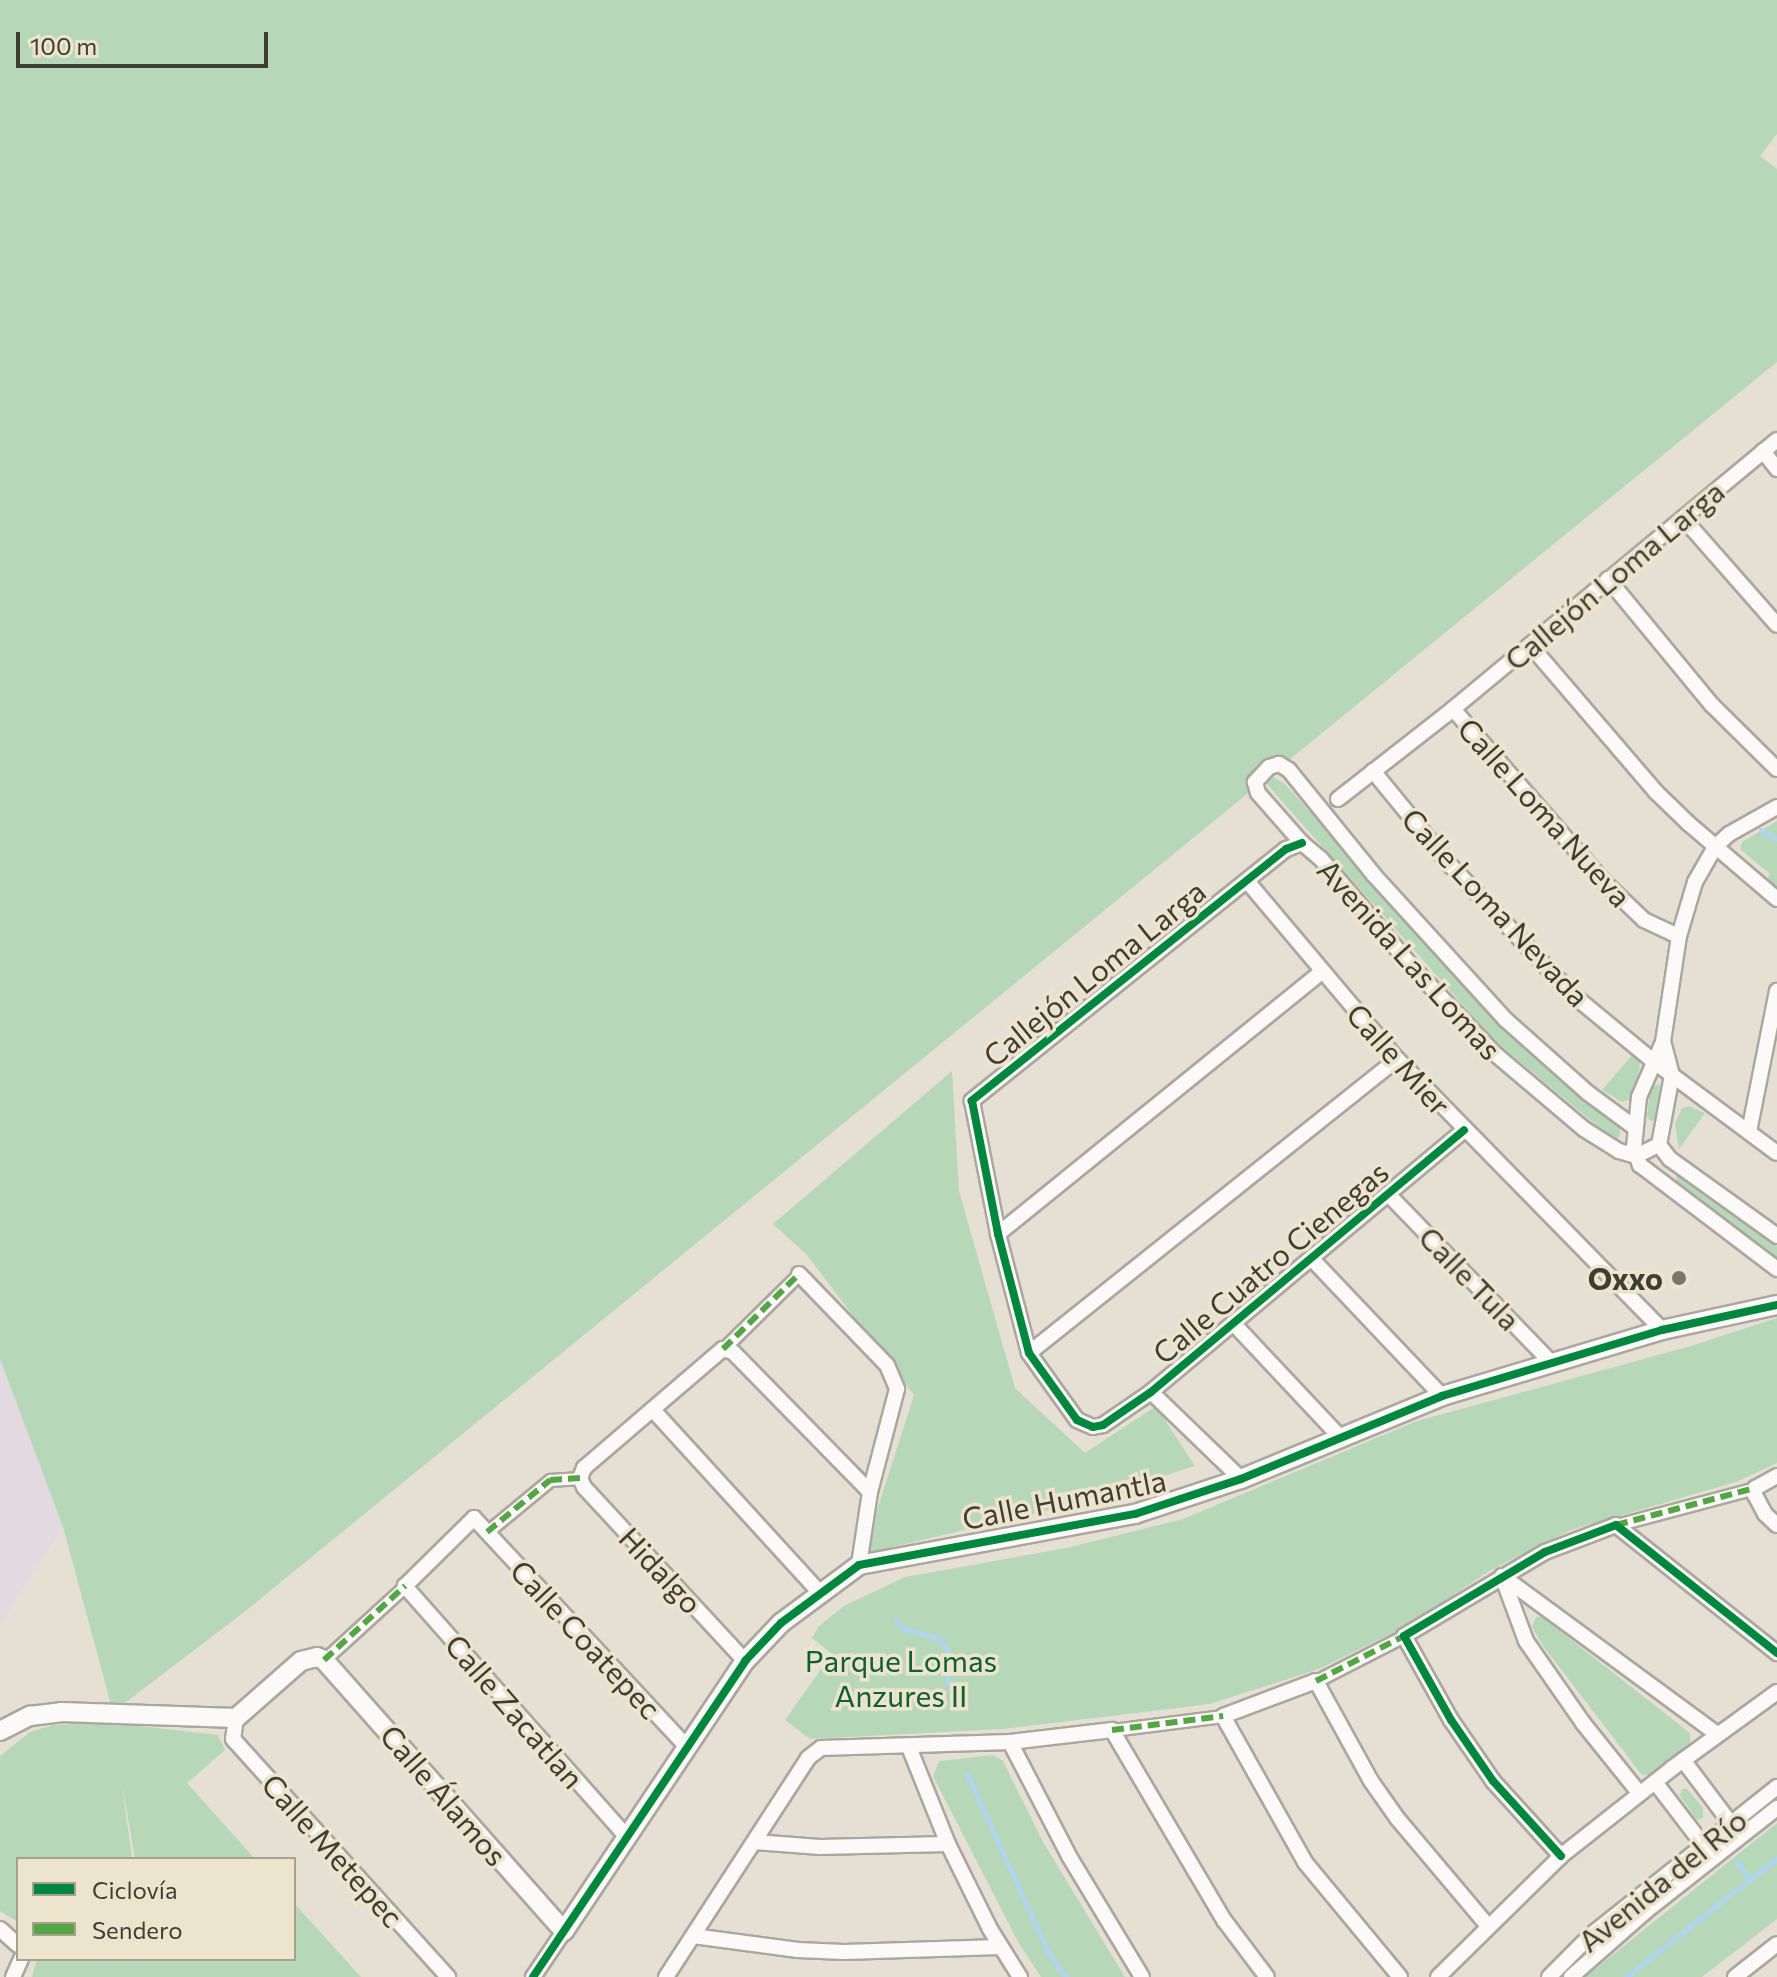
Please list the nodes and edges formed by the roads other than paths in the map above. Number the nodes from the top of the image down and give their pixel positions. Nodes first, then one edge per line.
1 (1777, 440) edge
2 (1763, 451) junction
3 (1777, 469) edge
4 (1683, 518) junction
5 (1608, 579) junction
6 (1777, 625) edge
7 (1530, 645) junction
8 (1453, 709) junction
9 (1777, 769) edge
10 (1373, 771) junction
11 (1338, 799) dead end
12 (1777, 807) edge
13 (1302, 843) junction
14 (1715, 847) junction
15 (1247, 881) junction
16 (1777, 899) edge
17 (1679, 936) junction
18 (1321, 972) junction
19 (1777, 991) edge
20 (1663, 1042) junction
21 (1397, 1059) junction
22 (1653, 1061) junction
23 (1672, 1075) junction
24 (1634, 1127) junction
25 (1464, 1130) junction
26 (1749, 1132) junction
27 (1659, 1145) junction
28 (1777, 1153) edge
29 (1636, 1156) junction
30 (1388, 1194) junction
31 (998, 1234) junction
32 (1777, 1236) edge
33 (1311, 1258) junction
34 (1777, 1269) edge
35 (799, 1274) joint
36 (1777, 1305) edge
37 (1233, 1323) junction
38 (1662, 1330) junction
39 (723, 1349) junction
40 (1029, 1353) junction
41 (1551, 1362) junction
42 (1151, 1392) junction
43 (1442, 1396) junction
44 (654, 1411) junction
45 (1339, 1436) junction
46 (1777, 1476) edge
47 (580, 1478) junction
48 (1241, 1479) junction
49 (1755, 1488) junction
50 (870, 1492) junction
51 (1616, 1525) junction
52 (1777, 1525) edge
53 (487, 1532) junction
54 (859, 1565) junction
55 (1502, 1576) junction
56 (405, 1586) junction
57 (819, 1592) junction
58 (1404, 1636) junction
59 (1777, 1653) edge
60 (324, 1660) junction
61 (745, 1661) junction
62 (1316, 1681) junction
63 (1777, 1692) edge
64 (1223, 1716) junction
65 (236, 1718) junction
66 (1112, 1730) junction
67 (0, 1731) edge
68 (1717, 1734) junction
69 (1010, 1742) junction
70 (686, 1746) junction
71 (909, 1747) junction
72 (1683, 1760) junction
73 (1655, 1782) junction
74 (1777, 1787) edge
75 (1639, 1793) junction
76 (1777, 1808) edge
77 (1736, 1829) junction
78 (626, 1836) junction
79 (755, 1842) junction
80 (948, 1844) junction
81 (1708, 1851) junction
82 (1561, 1856) junction
83 (1487, 1925) junction
84 (0, 1929) edge
85 (564, 1931) junction
86 (693, 1936) junction
87 (16, 1943) edge
88 (1777, 1944) edge
89 (1000, 1947) junction
90 (448, 1977) edge
91 (533, 1977) edge
92 (666, 1977) edge
93 (1020, 1977) edge
94 (1142, 1977) edge
95 (1267, 1977) edge
96 (1400, 1977) edge
97 (1438, 1977) edge
98 (1549, 1977) edge
99 (1571, 1977) edge
100 (1735, 1977) edge

1 - 2 street, Callejón Loma Larga
2 - 3 street
2 - 4 street, Callejón Loma Larga
4 - 5 street, Callejón Loma Larga
4 - 6 street
5 - 7 street, Callejón Loma Larga
5 - 9 street
7 - 8 street, Callejón Loma Larga
7 - 14 street
8 - 10 street, Callejón Loma Larga
8 - 17 street, Calle Loma Nueva
10 - 11 street, Callejón Loma Larga
10 - 22 street, Calle Loma Nevada
12 - 14 street
13 - 15 street, Callejón Loma Larga
13 - 24 street, Avenida Las Lomas
13 - 29 street, Avenida Las Lomas
14 - 16 street
14 - 17 street
15 - 18 street, Calle Mier
15 - 31 street, Callejón Loma Larga
17 - 20 street
18 - 21 street, Calle Mier
18 - 31 street
19 - 26 street
20 - 22 street
20 - 23 street
21 - 25 street, Calle Mier
21 - 40 street
22 - 23 street, Calle Loma Nevada
22 - 24 street
23 - 26 street, Calle Loma Nevada
23 - 27 street
24 - 29 street
25 - 30 street, Calle Cuatro Cienegas
25 - 38 street, Calle Mier
26 - 28 street, Calle Loma Nevada
27 - 29 street
27 - 32 street
29 - 34 street, Avenida Las Lomas
30 - 33 street, Calle Cuatro Cienegas
30 - 41 street, Calle Tula
31 - 40 street
33 - 37 street, Calle Cuatro Cienegas
33 - 43 street
35 - 39 street
35 - 50 street
36 - 38 street, Calle Humantla
37 - 42 street, Calle Cuatro Cienegas
37 - 45 street
38 - 41 street, Calle Humantla
39 - 44 street
39 - 50 street
40 - 42 street, Calle Cuatro Cienegas
41 - 43 street, Calle Humantla
42 - 48 street
43 - 45 street, Calle Humantla
44 - 47 street
44 - 57 street
45 - 48 street, Calle Humantla
46 - 49 street
47 - 53 street
47 - 61 street, Hidalgo
48 - 54 street, Calle Humantla
49 - 51 street
49 - 52 street
50 - 54 street
51 - 55 street
51 - 59 street
53 - 56 street
53 - 70 street, Calle Coatepec
54 - 57 street, Calle Humantla
55 - 58 street
55 - 68 street
55 - 75 street
56 - 60 street
56 - 78 street, Calle Zacatlan
57 - 61 street, Calle Humantla
58 - 62 street
58 - 82 street
60 - 65 street
60 - 85 street, Calle Álamos
61 - 70 street, Calle Humantla
62 - 64 street
62 - 83 street
63 - 68 street
64 - 66 street
64 - 96 street
65 - 67 street
65 - 90 street, Calle Metepec
66 - 69 street
66 - 95 street
68 - 72 street
69 - 71 street
69 - 94 street
70 - 78 street, Calle Humantla
71 - 79 street
71 - 80 street
72 - 73 street
72 - 77 street
73 - 75 street
73 - 81 street
74 - 77 street, Avenida del Río
75 - 82 street
76 - 77 street, Avenida del Río
77 - 81 street, Avenida del Río
78 - 85 street, Calle Humantla
79 - 80 street
79 - 86 street
80 - 89 street
81 - 98 street, Avenida del Río
81 - 99 street, Avenida del Río
82 - 83 street
83 - 97 street
84 - 87 street
85 - 91 street, Calle Humantla
86 - 89 street
86 - 92 street
88 - 100 street
89 - 93 street

